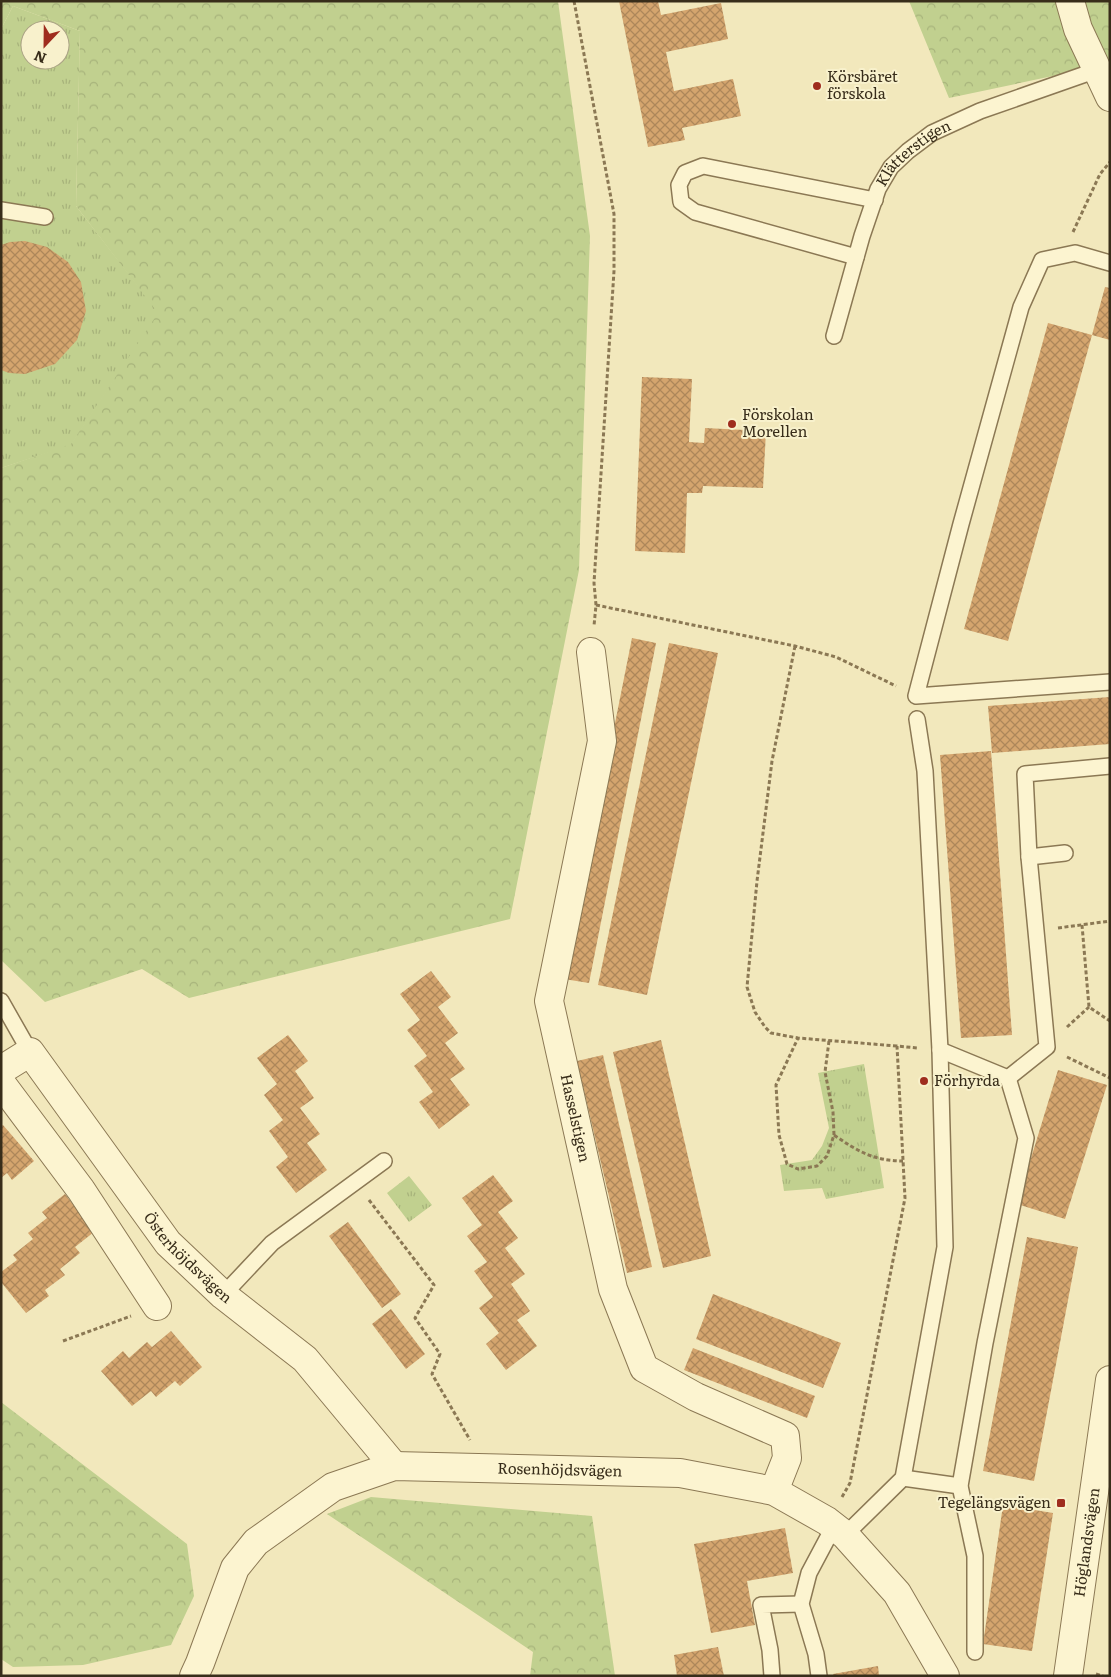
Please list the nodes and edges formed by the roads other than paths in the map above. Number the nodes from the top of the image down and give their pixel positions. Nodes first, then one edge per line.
1 (1070, 1) edge
2 (1098, 70) junction
3 (1110, 97) edge
4 (875, 200) junction
5 (1, 210) edge
6 (45, 217) dead end
7 (856, 257) junction
8 (1110, 263) edge
9 (834, 336) dead end
10 (591, 652) road end
11 (1110, 682) edge
12 (917, 719) dead end
13 (1110, 766) edge
14 (1065, 853) dead end
15 (1029, 857) junction
16 (1, 1001) edge
17 (940, 1050) junction
18 (30, 1052) junction
19 (1, 1070) edge
20 (1008, 1078) junction
21 (1, 1083) edge
22 (384, 1161) dead end
23 (223, 1295) junction
24 (157, 1306) road end
25 (1110, 1380) edge
26 (394, 1466) junction
27 (903, 1478) junction
28 (960, 1486) junction
29 (774, 1491) junction
30 (835, 1527) junction
31 (801, 1604) junction
32 (975, 1652) dead end
33 (194, 1676) edge
34 (772, 1676) edge
35 (819, 1676) edge
36 (945, 1676) edge
37 (1068, 1676) edge

1 - 2 street
2 - 3 street
2 - 4 lane, Klätterstigen
4 - 7 lane, Klätterstigen
4 - 7 lane
5 - 6 lane
7 - 9 lane, Klätterstigen
8 - 11 lane
10 - 29 street, Hasselstigen
12 - 17 lane
13 - 15 lane
14 - 15 lane
15 - 20 lane
16 - 18 lane
17 - 20 lane
17 - 27 lane
18 - 19 street
18 - 23 street, Österhöjdsvägen
20 - 28 lane
21 - 24 street
22 - 23 lane
23 - 26 street, Österhöjdsvägen
25 - 37 street, Höglandsvägen
26 - 29 street, Rosenhöjdsvägen
26 - 33 street, Rosenhöjdsvägen
27 - 28 lane
27 - 30 lane
28 - 32 lane
29 - 30 street, Rosenhöjdsvägen
30 - 31 lane
30 - 36 street, Rosenhöjdsvägen
31 - 34 lane
31 - 35 lane

